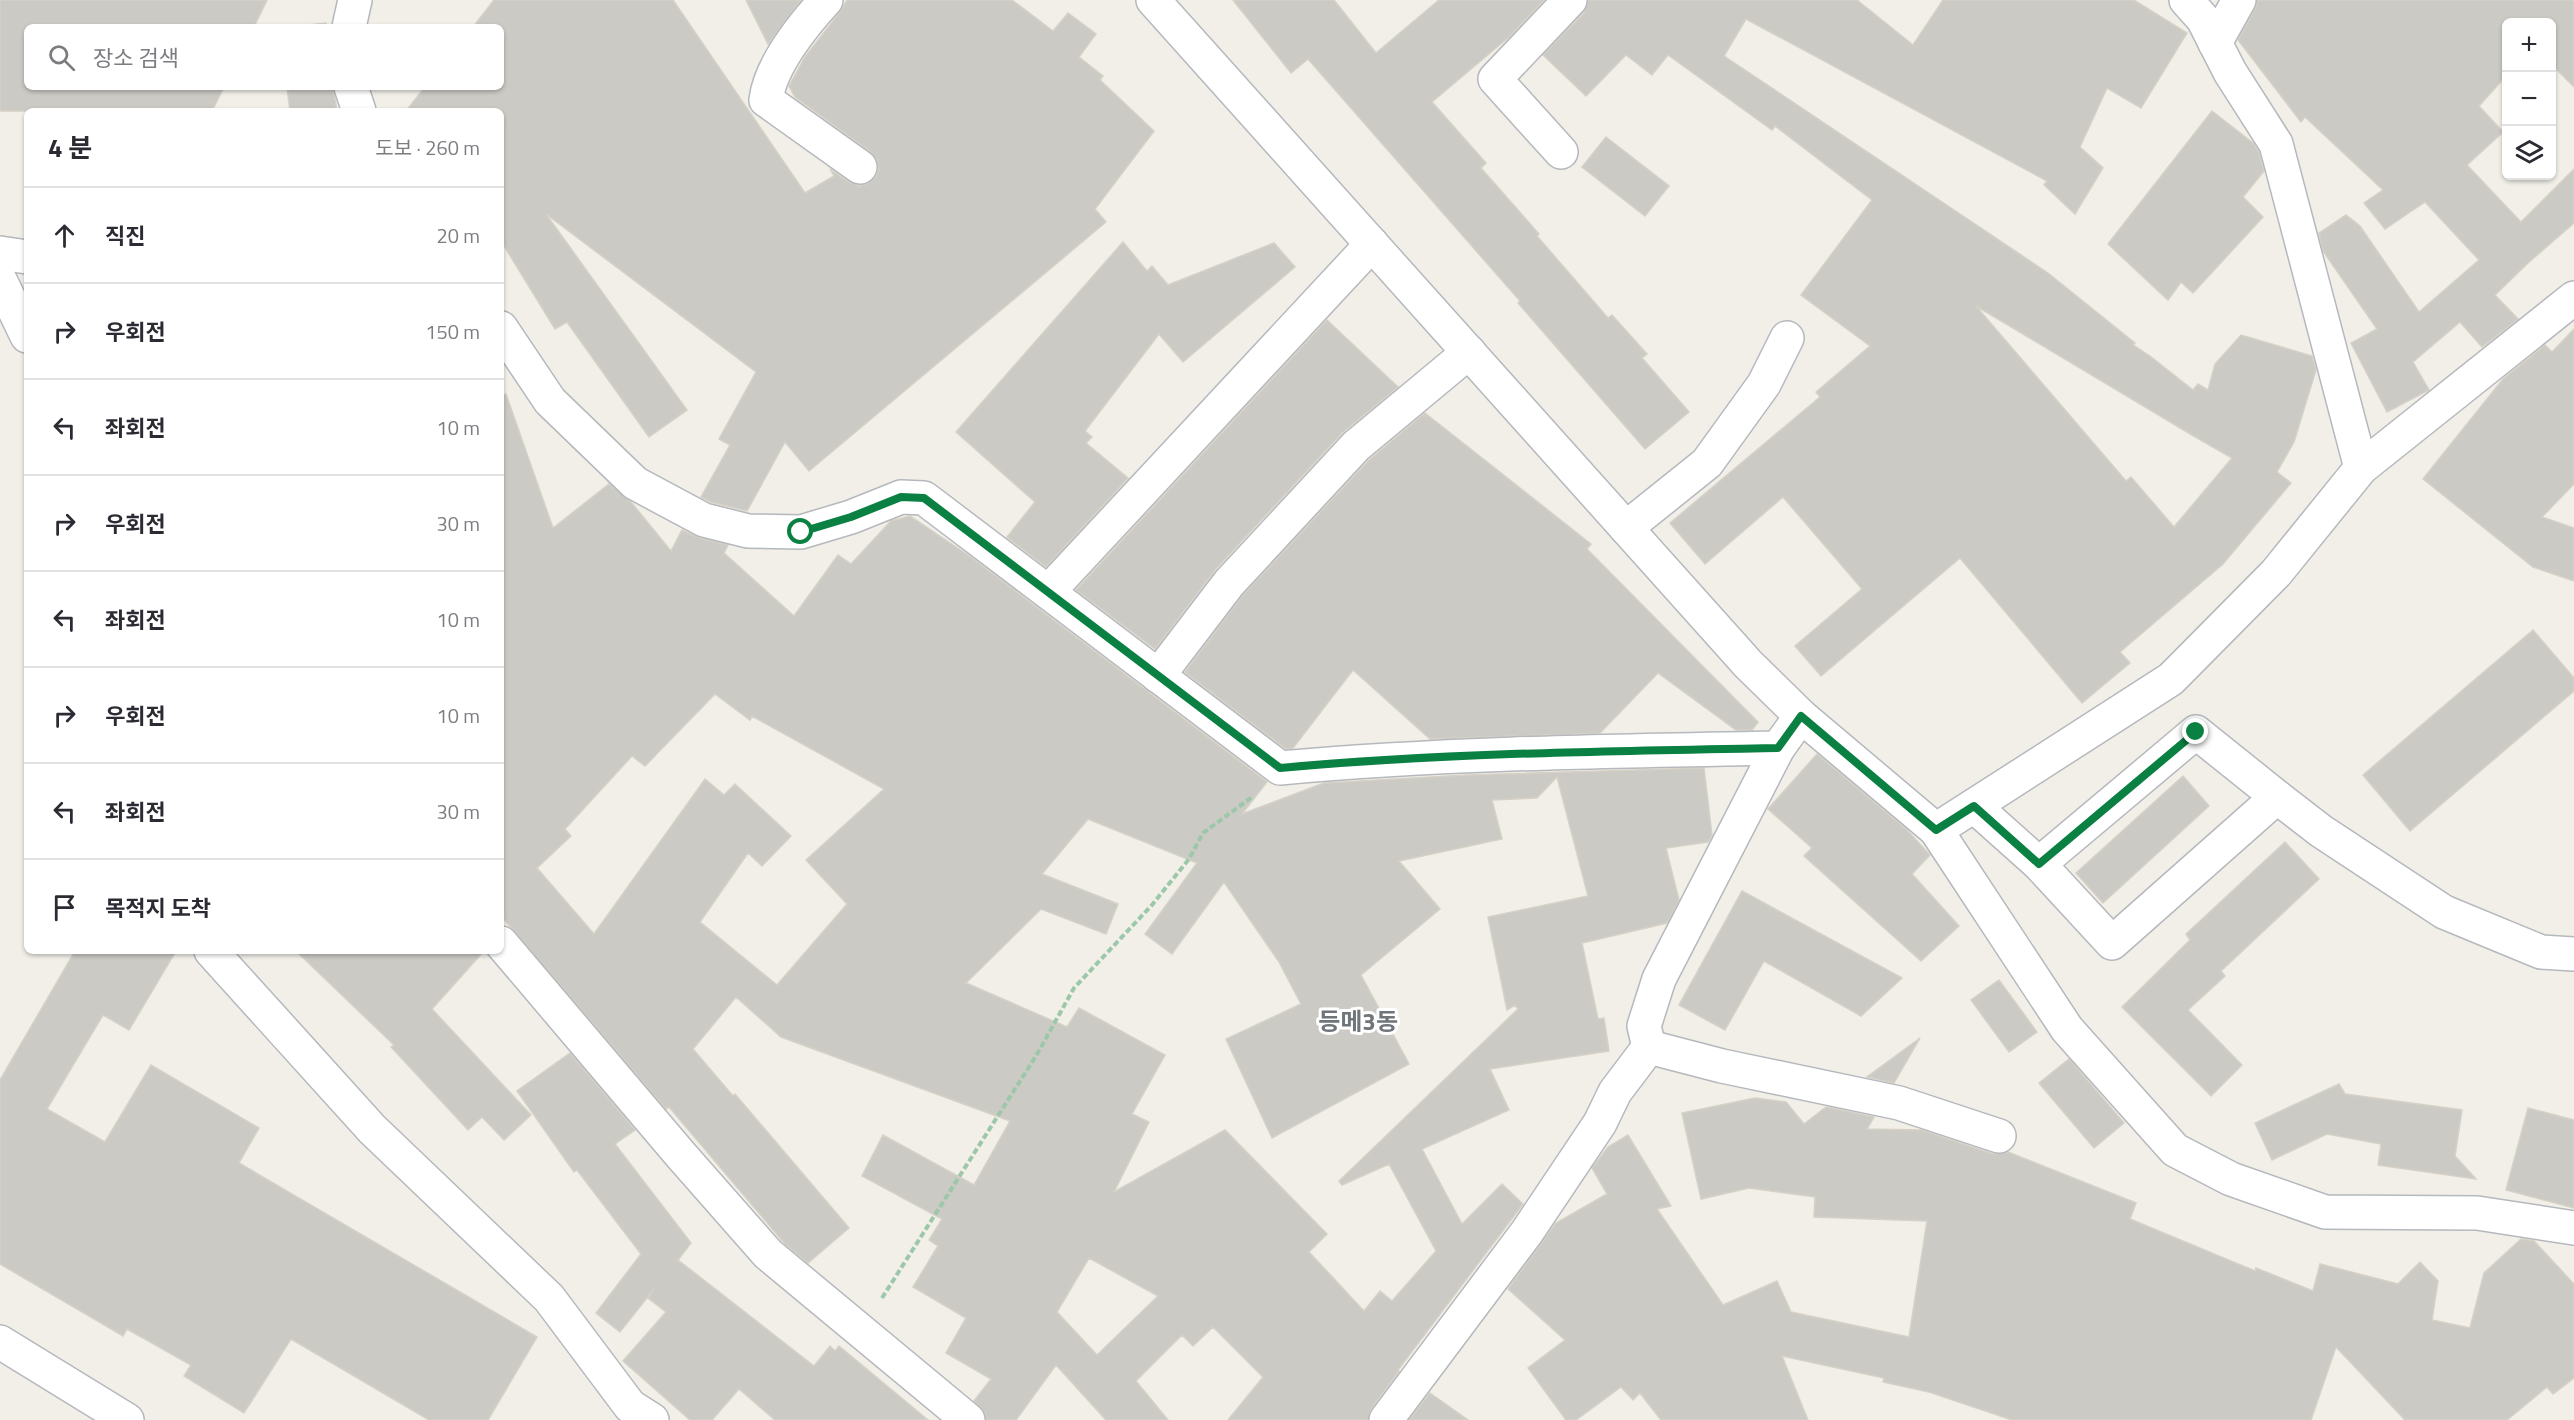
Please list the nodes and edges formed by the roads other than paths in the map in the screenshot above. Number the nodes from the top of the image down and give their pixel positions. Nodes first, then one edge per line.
1 (355, 0) edge
2 (826, 0) edge
3 (1570, 0) edge
4 (2186, 0) edge
5 (2239, 0) edge
6 (1156, 1) edge
7 (350, 24) edge
8 (2215, 43) junction
9 (352, 90) edge
10 (357, 108) edge
11 (1562, 152) dead end
12 (860, 167) dead end
13 (1372, 244) junction
14 (0, 253) edge
15 (24, 257) edge
16 (0, 280) edge
17 (2574, 298) edge
18 (24, 330) edge
19 (1787, 338) dead end
20 (505, 342) edge
21 (1468, 352) junction
22 (2361, 468) junction
23 (1626, 528) junction
24 (1048, 592) junction
25 (1158, 676) junction
26 (1801, 716) junction
27 (1778, 748) junction
28 (2277, 797) junction
29 (1974, 806) junction
30 (1936, 830) junction
31 (2039, 864) junction
32 (504, 947) edge
33 (214, 954) edge
34 (2574, 954) edge
35 (1649, 1047) junction
36 (1999, 1136) dead end
37 (2574, 1228) edge
38 (0, 1342) edge
39 (127, 1420) edge
40 (652, 1420) edge
41 (968, 1420) edge
42 (1386, 1420) edge

1 - 7 street
2 - 12 street
3 - 11 street
4 - 8 street
5 - 8 street
6 - 13 street
8 - 22 street
9 - 10 street
13 - 21 street
13 - 24 street
14 - 15 street
16 - 18 street
17 - 22 street
19 - 23 street
20 - 24 street
21 - 23 street
21 - 25 street
22 - 29 street
23 - 26 street
24 - 25 street
25 - 27 street
26 - 27 street
26 - 30 street
27 - 35 street
28 - 31 street
28 - 31 street
28 - 34 street
29 - 30 street
29 - 31 street
30 - 37 street
32 - 41 street
33 - 40 street
35 - 36 street
35 - 42 street
38 - 39 street

